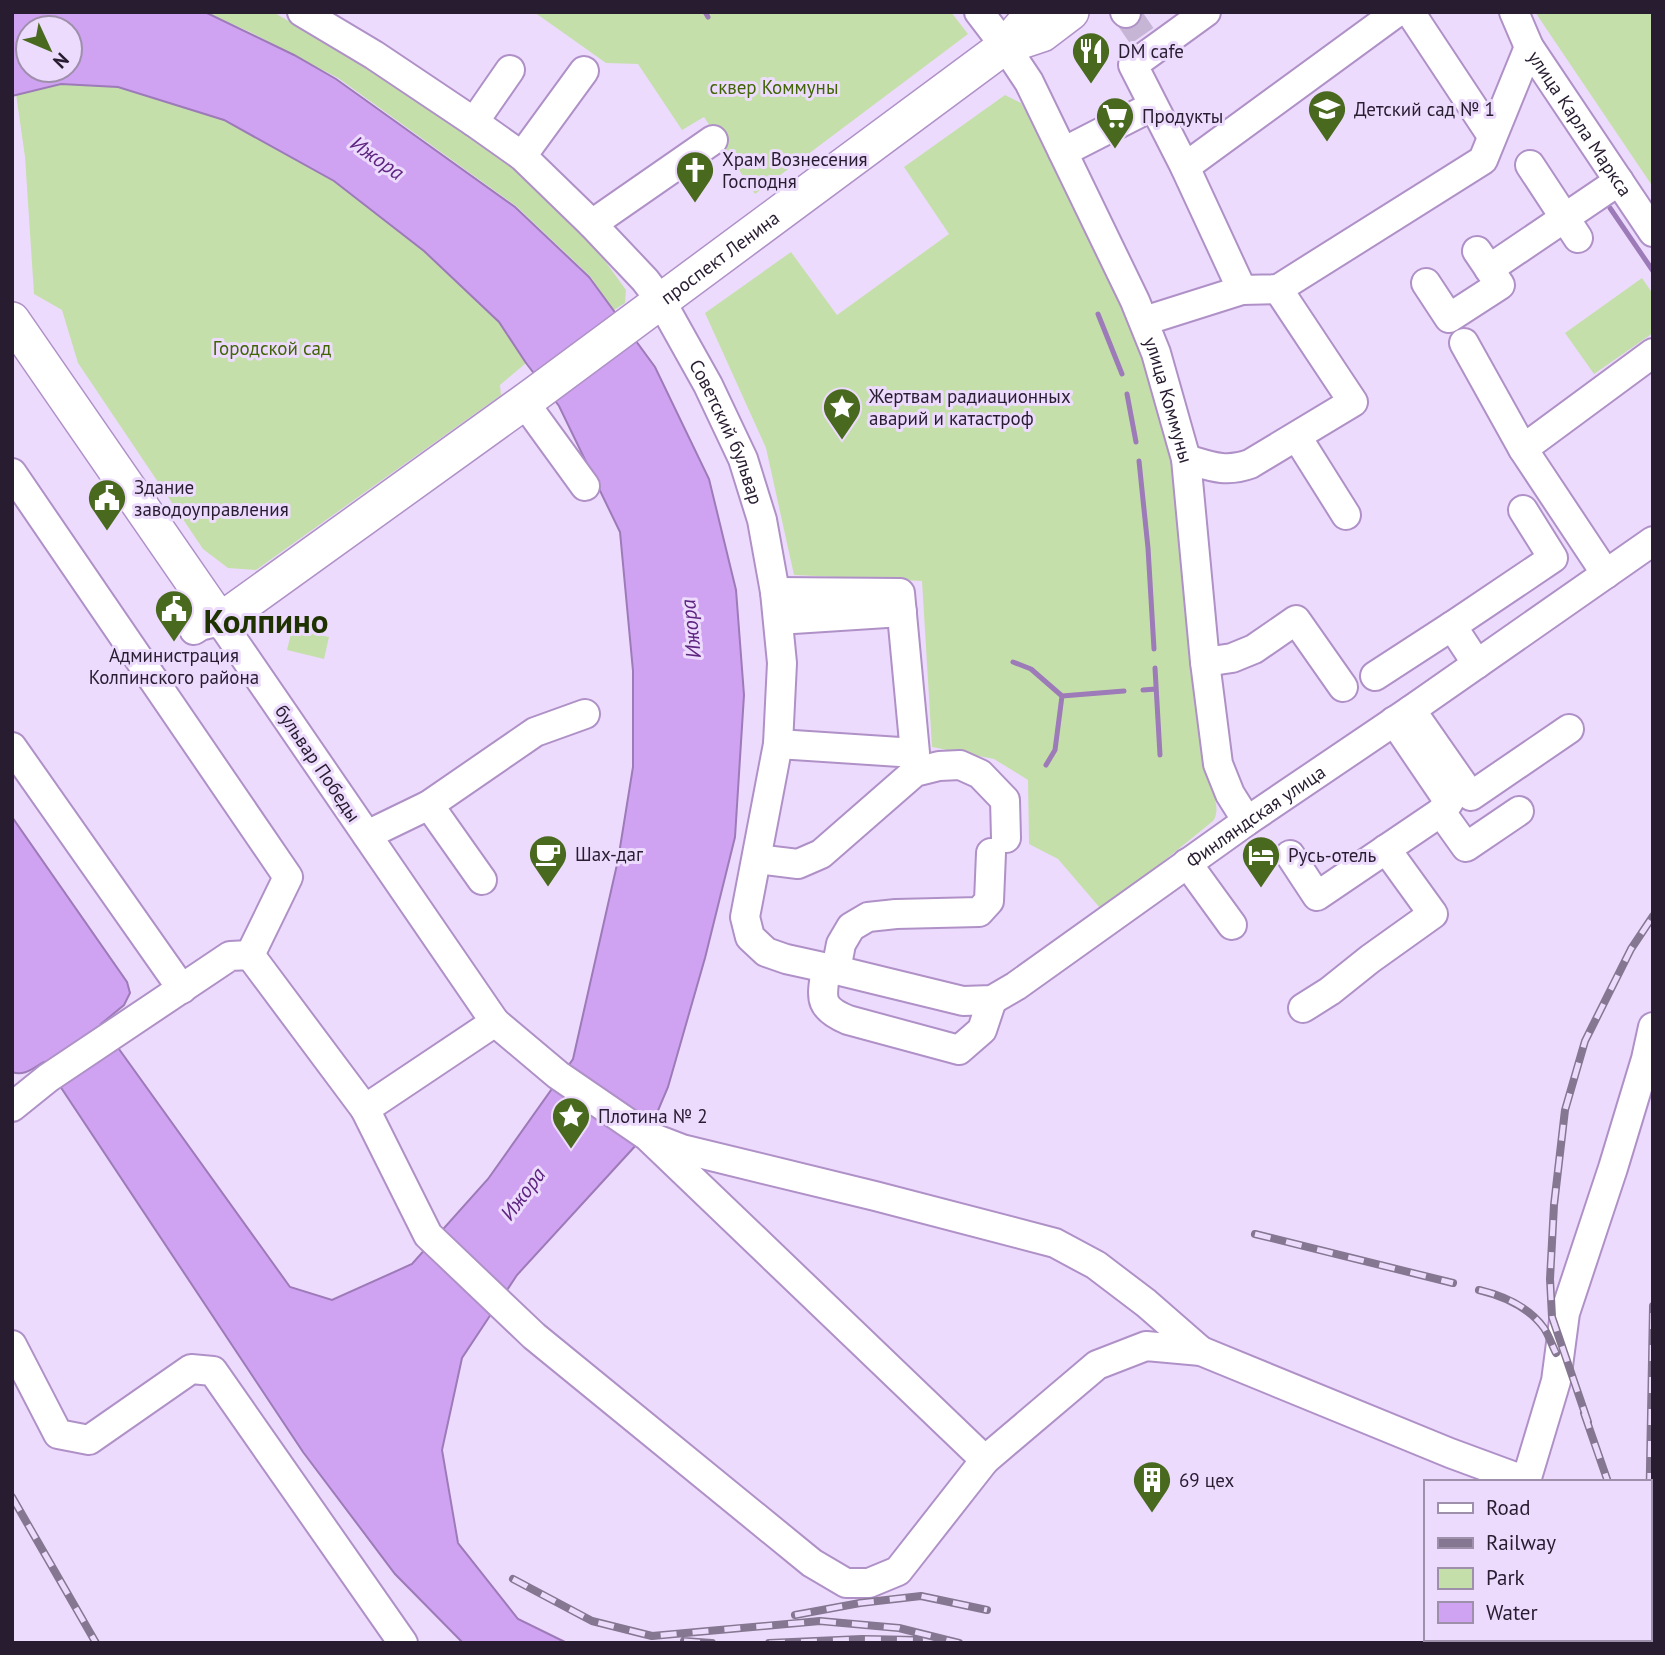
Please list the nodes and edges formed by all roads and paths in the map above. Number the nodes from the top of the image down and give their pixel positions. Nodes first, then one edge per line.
1 (302, 12) edge
2 (979, 12) edge
3 (1034, 12) edge
4 (1071, 12) edge
5 (1206, 12) edge
6 (1397, 12) edge
7 (1410, 12) edge
8 (1514, 12) edge
9 (331, 19) edge
10 (1005, 46) junction
11 (1529, 47) junction
12 (510, 70) dead end
13 (584, 71) dead end
14 (1153, 106) junction
15 (474, 122) junction
16 (1492, 136) junction
17 (713, 140) dead end
18 (1063, 152) junction
19 (522, 156) junction
20 (1530, 165) dead end
21 (1185, 167) junction
22 (1619, 181) junction
23 (1650, 221) edge
24 (592, 224) junction
25 (1571, 228) junction
26 (1426, 283) dead end
27 (1278, 289) junction
28 (1242, 290) junction
29 (648, 310) junction
30 (12, 320) edge
31 (1144, 321) junction
32 (1464, 343) dead end
33 (1653, 354) edge
34 (529, 398) junction
35 (1297, 437) junction
36 (1523, 449) junction
37 (1186, 459) junction
38 (12, 473) edge
39 (586, 486) dead end
40 (1523, 510) dead end
41 (1346, 515) dead end
42 (1653, 541) edge
43 (1606, 574) junction
44 (775, 592) junction
45 (902, 612) junction
46 (778, 620) junction
47 (207, 625) junction
48 (1452, 626) junction
49 (1205, 662) junction
50 (1477, 664) junction
51 (1375, 676) dead end
52 (1343, 687) dead end
53 (586, 714) dead end
54 (1403, 715) junction
55 (1569, 729) dead end
56 (778, 744) junction
57 (12, 747) edge
58 (429, 805) junction
59 (1519, 811) dead end
60 (1441, 812) junction
61 (1247, 821) junction
62 (367, 835) junction
63 (1386, 849) junction
64 (1290, 855) dead end
65 (757, 859) junction
66 (1187, 863) junction
67 (482, 880) dead end
68 (1232, 925) dead end
69 (250, 954) junction
70 (831, 969) junction
71 (181, 989) junction
72 (992, 1000) junction
73 (1303, 1008) dead end
74 (495, 1022) junction
75 (1653, 1027) edge
76 (12, 1107) edge
77 (365, 1109) junction
78 (647, 1136) junction
79 (12, 1345) edge
80 (1201, 1350) junction
81 (985, 1460) junction
82 (1524, 1480) edge
83 (1527, 1480) edge
84 (403, 1643) edge

1 - 9 street, Советский бульвар
2 - 10 street, улица Коммуны
3 - 10 main road, проспект Ленина
4 - 10 main road, проспект Ленина
5 - 14 street
6 - 21 street
7 - 16 street
8 - 11 street, улица Карла Маркса
9 - 15 street, Советский бульвар
10 - 18 street, улица Коммуны
10 - 29 main road, проспект Ленина
11 - 16 street
11 - 22 street, улица Карла Маркса
12 - 15 street
13 - 19 street
14 - 18 street
14 - 21 street
15 - 19 street, Советский бульвар
16 - 27 street
17 - 24 street
18 - 31 street, улица Коммуны
19 - 24 street, Советский бульвар
20 - 25 street
21 - 28 street
22 - 23 street, улица Карла Маркса
22 - 25 street
24 - 29 street, Советский бульвар
25 - 26 street
27 - 28 street
27 - 35 street
28 - 31 street
29 - 34 main road, проспект Ленина
29 - 44 street, Советский бульвар
30 - 47 main road, бульвар Победы
31 - 37 street, улица Коммуны
32 - 36 street
33 - 36 street
34 - 39 street
34 - 47 main road
35 - 37 street
35 - 41 street
36 - 43 street
37 - 49 street, улица Коммуны
38 - 69 street
40 - 48 street
42 - 43 street, Финляндская улица
43 - 50 street, Финляндская улица
44 - 45 street
44 - 46 street, Советский бульвар
45 - 46 street
45 - 56 street
46 - 56 street, Советский бульвар
47 - 62 street, бульвар Победы
48 - 50 street
48 - 51 street
49 - 52 street
49 - 61 street, улица Коммуны
50 - 54 street, Финляндская улица
53 - 58 street
54 - 55 street
54 - 60 street
54 - 61 street, Финляндская улица
56 - 65 street, Советский бульвар
57 - 71 street
58 - 62 street
58 - 67 street
59 - 60 street
60 - 63 street
61 - 66 street, Финляндская улица
62 - 74 street, бульвар Победы
63 - 64 street
63 - 73 street
65 - 70 street, Советский бульвар
65 - 70 street
66 - 68 street
66 - 72 street, Финляндская улица
69 - 71 street
69 - 77 street
70 - 72 street
70 - 72 street
71 - 76 street
74 - 77 street
74 - 78 street, бульвар Победы
75 - 83 street
77 - 81 street
78 - 80 street
78 - 81 street
79 - 84 street
80 - 81 street
80 - 82 street

